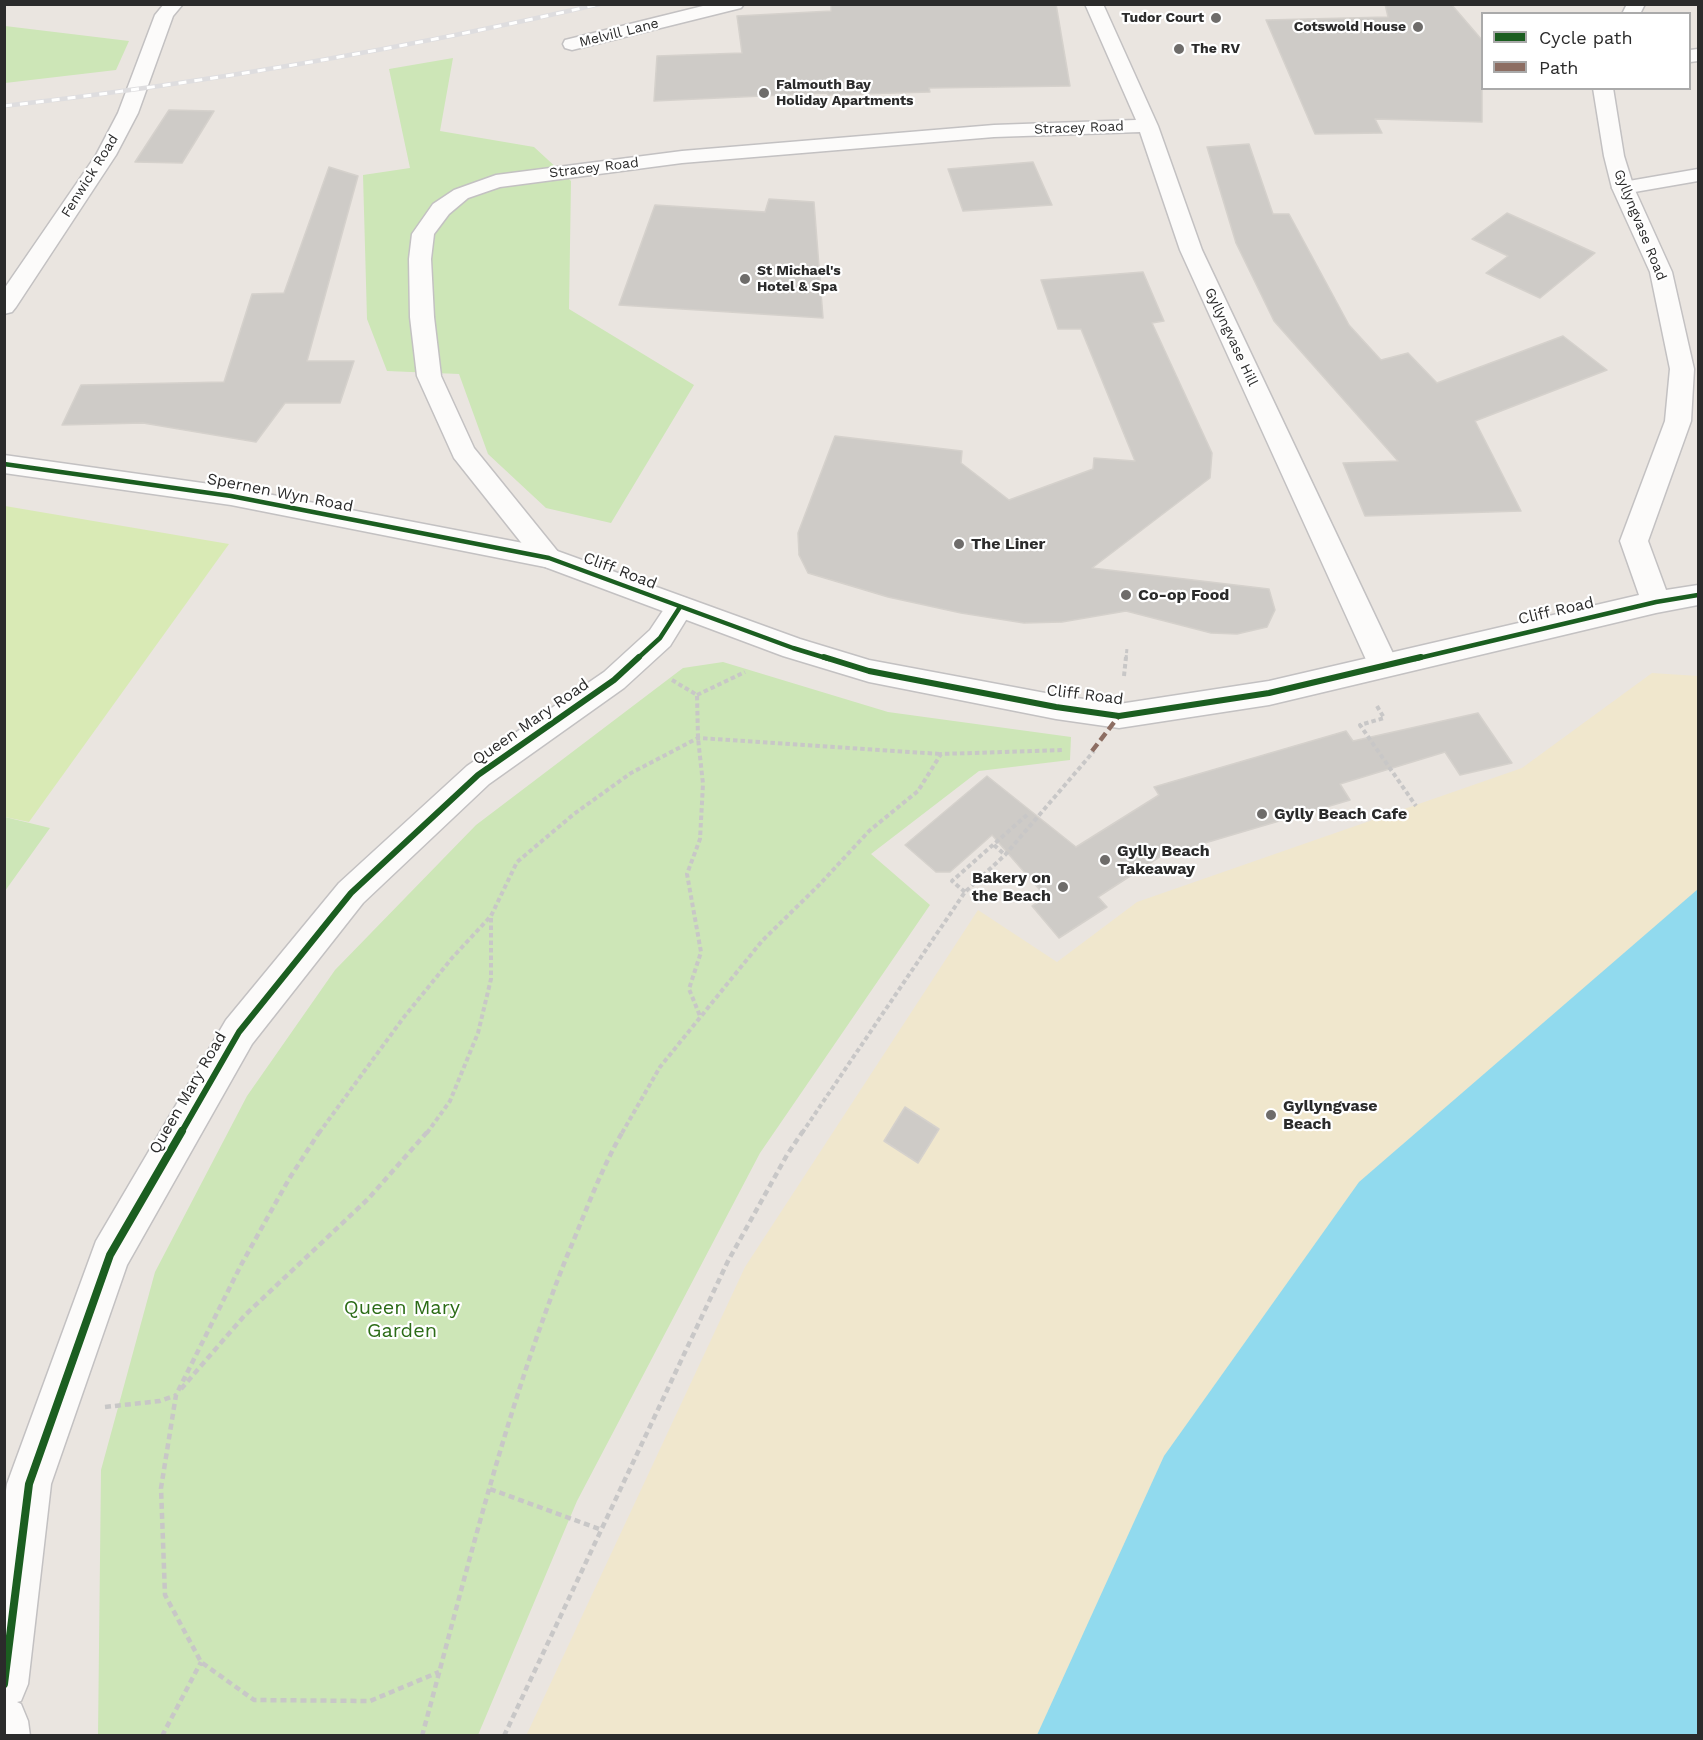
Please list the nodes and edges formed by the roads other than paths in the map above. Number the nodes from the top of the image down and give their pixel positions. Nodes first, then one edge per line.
1 (174, 4) edge
2 (735, 4) edge
3 (1094, 4) edge
4 (572, 44) dead end
5 (1603, 90) edge
6 (1148, 126) junction
7 (1698, 175) edge
8 (1623, 188) junction
9 (4, 307) edge
10 (4, 464) edge
11 (549, 558) junction
12 (1698, 595) edge
13 (1656, 602) junction
14 (680, 607) junction
15 (1383, 664) junction
16 (4, 1683) edge
17 (4, 1721) edge
18 (6, 1736) edge

1 - 9 street, Fenwick Road
2 - 4 street, Melvill Lane
3 - 6 street, Gyllyngvase Hill
5 - 8 street, Gyllyngvase Road
6 - 11 street, Stracey Road
6 - 15 street, Gyllyngvase Hill
7 - 8 street
8 - 13 street, Gyllyngvase Road
10 - 11 street, Spernen Wyn Road
11 - 14 street, Cliff Road
12 - 13 street, Cliff Road
13 - 15 street, Cliff Road
14 - 15 street, Cliff Road
14 - 16 street, Queen Mary Road
17 - 18 street

